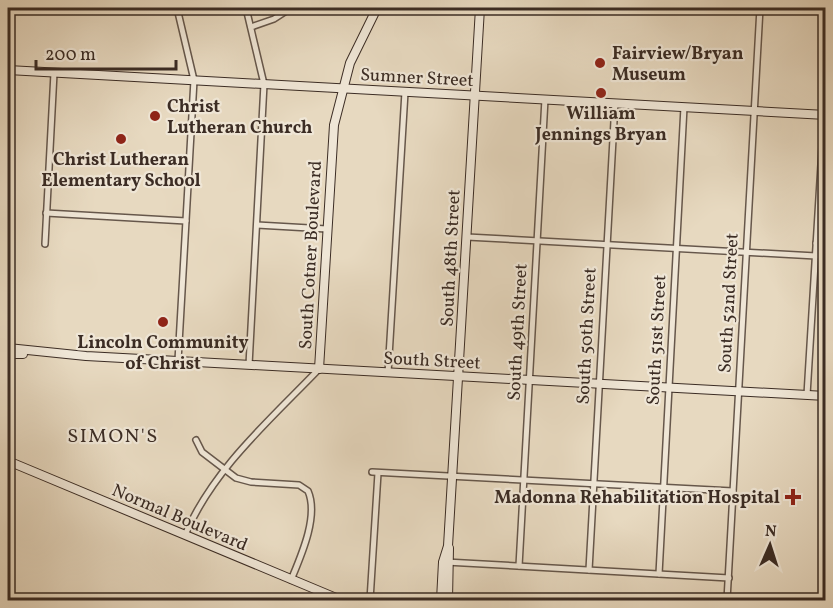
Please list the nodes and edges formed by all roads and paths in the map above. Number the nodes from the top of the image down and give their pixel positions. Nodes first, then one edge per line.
1 (156, 8) edge
2 (177, 8) edge
3 (246, 8) edge
4 (291, 8) edge
5 (377, 8) edge
6 (480, 8) edge
7 (760, 8) edge
8 (251, 27) junction
9 (8, 70) edge
10 (54, 73) junction
11 (194, 80) junction
12 (264, 84) junction
13 (342, 88) junction
14 (405, 92) junction
15 (475, 96) junction
16 (545, 99) junction
17 (615, 103) junction
18 (684, 107) junction
19 (754, 111) junction
20 (825, 115) edge
21 (823, 168) edge
22 (46, 213) junction
23 (186, 221) junction
24 (257, 225) junction
25 (327, 229) junction
26 (466, 237) junction
27 (537, 241) junction
28 (45, 243) dead end
29 (816, 243) junction
30 (606, 244) junction
31 (825, 244) edge
32 (676, 248) junction
33 (746, 252) junction
34 (816, 256) junction
35 (8, 348) edge
36 (36, 353) junction
37 (8, 354) edge
38 (178, 361) junction
39 (249, 365) junction
40 (319, 369) junction
41 (388, 373) junction
42 (458, 376) junction
43 (528, 380) junction
44 (598, 384) junction
45 (668, 388) junction
46 (738, 392) junction
47 (807, 395) junction
48 (825, 396) edge
49 (196, 440) dead end
50 (8, 461) edge
51 (225, 469) junction
52 (452, 476) junction
53 (524, 480) junction
54 (594, 483) junction
55 (664, 487) junction
56 (733, 491) junction
57 (185, 535) junction
58 (447, 562) junction
59 (519, 566) junction
60 (589, 570) junction
61 (659, 574) junction
62 (729, 578) junction
63 (291, 580) junction
64 (341, 600) edge
65 (370, 600) edge
66 (441, 600) edge
67 (448, 600) edge
68 (727, 600) edge

1 - 2 street
2 - 11 street
3 - 8 street
4 - 8 street
5 - 13 main road, South Cotner Boulevard
6 - 15 main road, South 48th Street
7 - 19 street, South 52nd Street
8 - 12 street
9 - 10 main road, Sumner Street
10 - 11 main road, Sumner Street
10 - 22 street
11 - 12 main road, Sumner Street
11 - 23 street
12 - 13 main road, Sumner Street
12 - 24 street
13 - 14 main road, Sumner Street
13 - 25 main road, South Cotner Boulevard
14 - 15 main road, Sumner Street
14 - 41 street
15 - 16 main road, Sumner Street
15 - 26 main road, South 48th Street
16 - 17 main road, Sumner Street
16 - 27 street, South 49th Street
17 - 18 main road, Sumner Street
17 - 30 street, South 50th Street
18 - 19 main road, Sumner Street
18 - 32 street, South 51st Street
19 - 20 main road, Sumner Street
19 - 33 street, South 52nd Street
20 - 21 street
21 - 29 street
22 - 23 street
22 - 28 street
23 - 38 street
24 - 25 street
24 - 39 street
25 - 40 main road, South Cotner Boulevard
26 - 27 street
26 - 42 main road, South 48th Street
27 - 30 street
27 - 43 street, South 49th Street
29 - 31 street
29 - 34 street
30 - 32 street
30 - 44 street, South 50th Street
32 - 33 street
32 - 45 street, South 51st Street
33 - 34 street
33 - 46 street, South 52nd Street
34 - 47 street
35 - 36 main road, South Street
36 - 37 main road, South Street
36 - 38 main road, South Street
38 - 39 main road, South Street
39 - 40 main road, South Street
40 - 41 main road, South Street
40 - 51 street, South Cotner Boulevard
41 - 42 main road, South Street
42 - 43 main road, South Street
42 - 52 main road, South 48th Street
43 - 44 main road, South Street
43 - 53 street, South 49th Street
44 - 45 main road, South Street
44 - 54 street, South 50th Street
45 - 46 main road, South Street
45 - 55 street, South 51st Street
46 - 47 main road, South Street
46 - 56 street, South 52nd Street
47 - 48 main road, South Street
49 - 51 street
50 - 57 main road, Normal Boulevard
51 - 57 street, South Cotner Boulevard
51 - 63 street
52 - 53 street
52 - 58 main road, South 48th Street
52 - 65 street
53 - 54 street
53 - 59 street, South 49th Street
54 - 55 street
54 - 60 street, South 50th Street
55 - 56 street
55 - 61 street, South 51st Street
56 - 62 street, South 52nd Street
57 - 63 main road, Normal Boulevard
58 - 59 street
58 - 66 main road, South 48th Street
58 - 67 main road, South 48th Street
59 - 60 street
60 - 61 street
61 - 62 street
62 - 68 street, South 52nd Street
63 - 64 main road, Normal Boulevard

